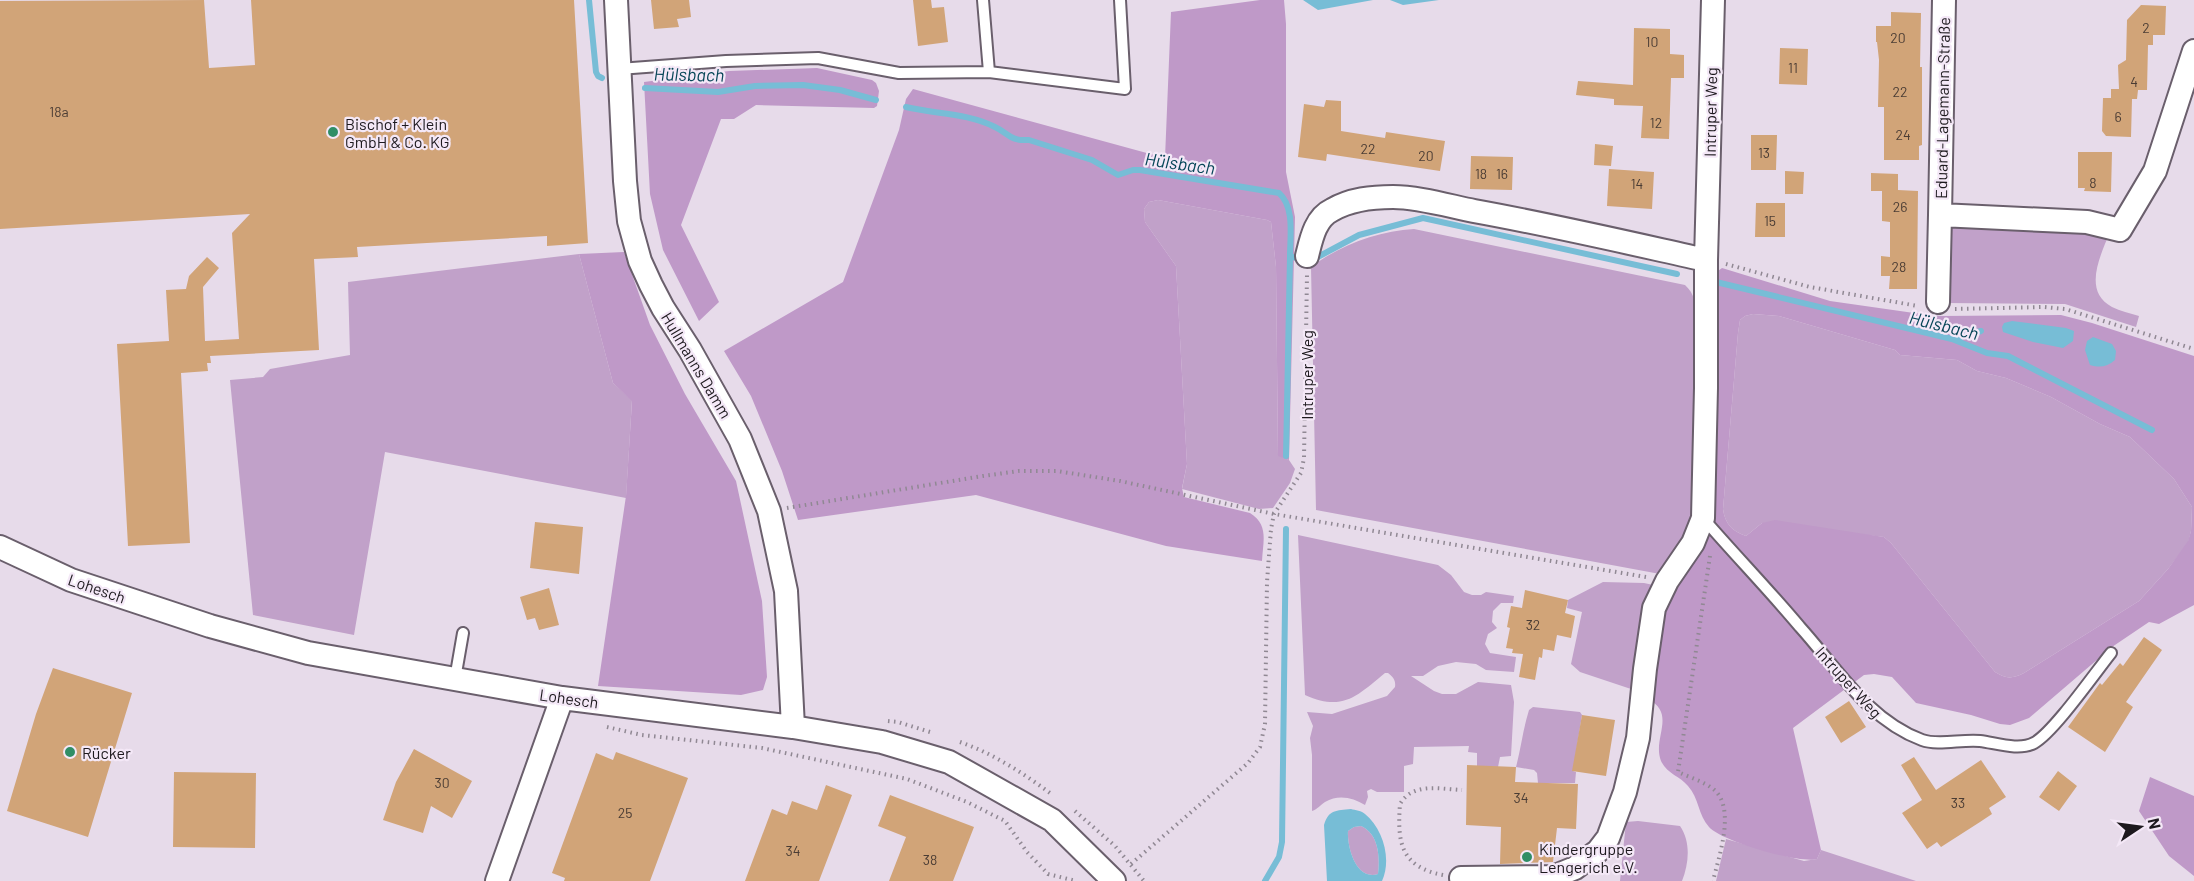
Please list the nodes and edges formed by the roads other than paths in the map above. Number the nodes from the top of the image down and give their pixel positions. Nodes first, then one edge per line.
1 (616, 0) edge
2 (983, 0) edge
3 (1120, 0) edge
4 (1713, 0) edge
5 (1944, 0) edge
6 (2194, 51) edge
7 (620, 69) junction
8 (989, 72) junction
9 (1940, 215) junction
10 (1307, 256) road end
11 (1706, 260) junction
12 (1938, 302) dead end
13 (1706, 522) junction
14 (0, 548) edge
15 (463, 633) dead end
16 (2110, 653) dead end
17 (454, 679) junction
18 (562, 698) junction
19 (793, 727) junction
20 (1461, 878) road end
21 (497, 881) edge
22 (1114, 881) edge

1 - 7 street, Hullmanns Damm
2 - 8 lane
3 - 8 lane
4 - 11 street, Intruper Weg
5 - 9 street, Eduard-Lagemann-Straße
6 - 9 street, Eduard-Lagemann-Straße
7 - 8 lane
7 - 19 street, Hullmanns Damm
9 - 12 street, Eduard-Lagemann-Straße
10 - 11 street
11 - 13 street, Intruper Weg
13 - 16 lane, Intruper Weg
13 - 20 street, Intruper Weg
14 - 17 street, Lohesch
15 - 17 lane
17 - 18 street, Lohesch
18 - 19 street, Lohesch
18 - 21 street
19 - 22 street, Lohesch

